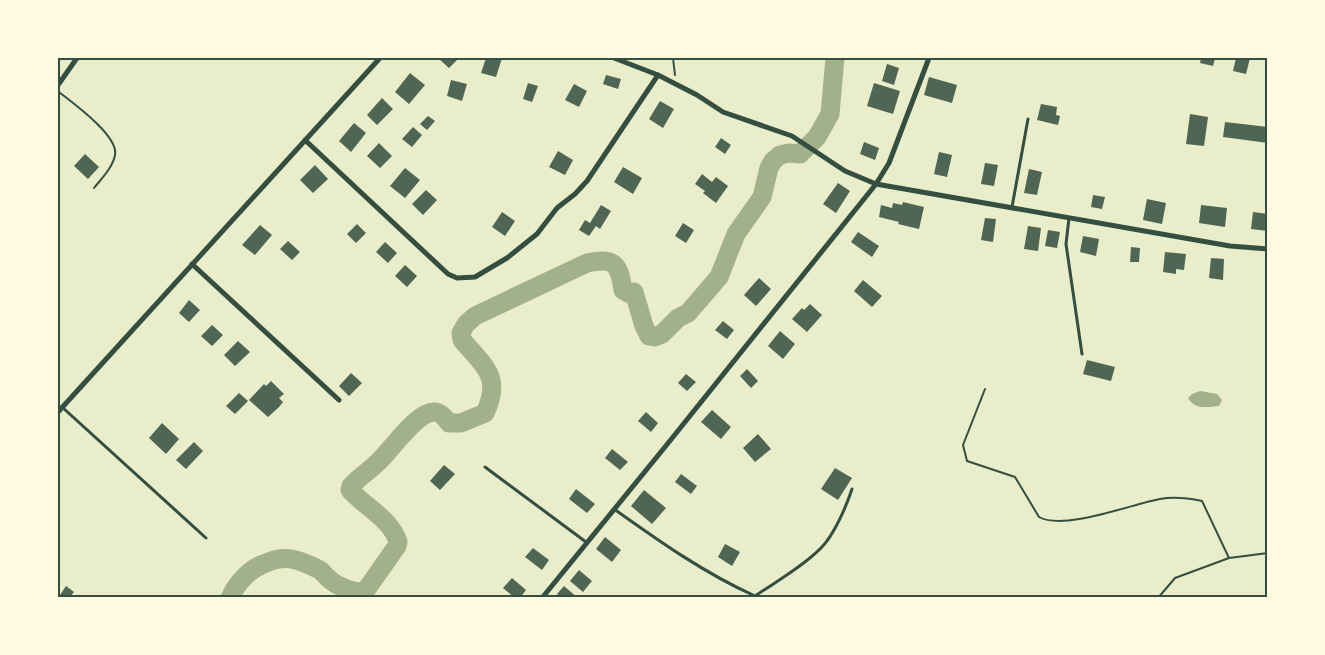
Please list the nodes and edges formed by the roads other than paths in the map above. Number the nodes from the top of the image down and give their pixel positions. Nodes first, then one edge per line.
1 (77, 58) edge
2 (380, 58) edge
3 (614, 58) edge
4 (929, 58) edge
5 (658, 75) junction
6 (58, 85) edge
7 (1028, 119) dead end
8 (305, 140) junction
9 (876, 184) junction
10 (1012, 207) junction
11 (1069, 217) junction
12 (1268, 249) edge
13 (192, 264) junction
14 (1082, 354) dead end
15 (339, 400) dead end
16 (62, 407) junction
17 (58, 412) edge
18 (485, 467) dead end
19 (852, 489) dead end
20 (614, 508) junction
21 (206, 538) dead end
22 (586, 542) junction
23 (542, 598) edge

1 - 6 street
2 - 8 street
3 - 5 street
4 - 9 street
5 - 8 street
5 - 9 street
7 - 10 lane
8 - 13 street
9 - 10 street
9 - 20 street
10 - 11 street
11 - 12 street
11 - 14 lane
13 - 15 street
13 - 16 street
16 - 17 street
16 - 21 lane
18 - 22 lane
19 - 20 lane
20 - 22 street
22 - 23 street

